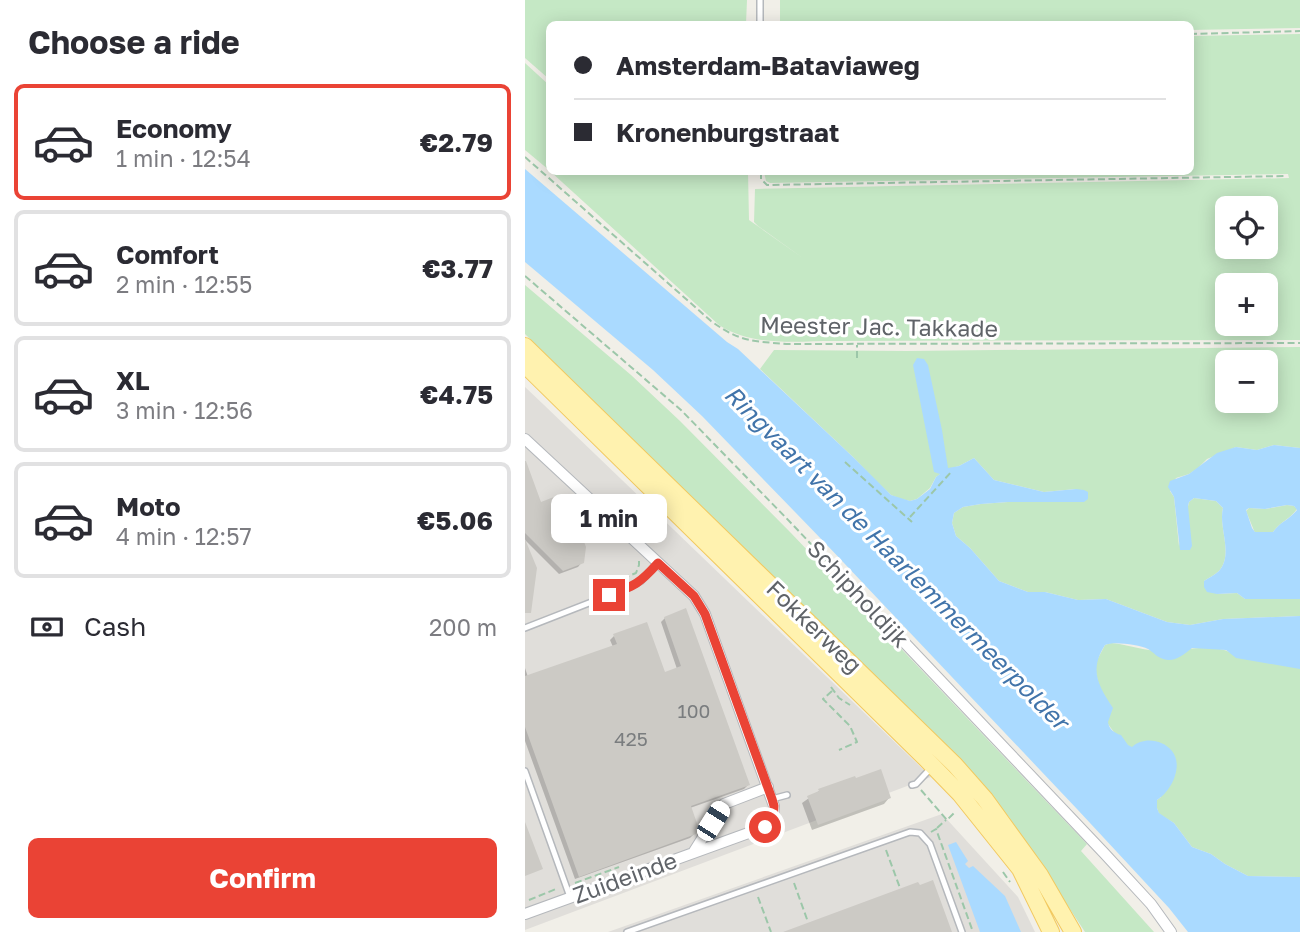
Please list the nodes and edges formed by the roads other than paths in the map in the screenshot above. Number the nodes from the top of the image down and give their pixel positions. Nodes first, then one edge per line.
1 (760, 0) edge
2 (760, 21) edge
3 (525, 346) edge
4 (525, 365) edge
5 (525, 439) edge
6 (658, 563) junction
7 (525, 628) edge
8 (903, 641) road end
9 (933, 766) junction
10 (525, 771) edge
11 (526, 778) edge
12 (914, 785) road end
13 (768, 787) junction
14 (787, 795) dead end
15 (772, 799) junction
16 (693, 854) junction
17 (570, 897) junction
18 (525, 914) edge
19 (627, 932) edge
20 (962, 932) edge
21 (1051, 932) edge
22 (1073, 932) edge
23 (1171, 932) edge

1 - 2 lane
3 - 22 main road, Fokkerweg
4 - 9 main road, Fokkerweg
5 - 6 street
6 - 7 lane
6 - 13 street
8 - 23 street, Schipholdijk
9 - 12 lane
9 - 21 main road, Fokkerweg
10 - 11 lane
11 - 17 lane
13 - 15 street
13 - 16 street
14 - 15 lane
15 - 16 street, Zuideinde
16 - 17 street, Zuideinde
17 - 18 street, Zuideinde
19 - 20 lane

